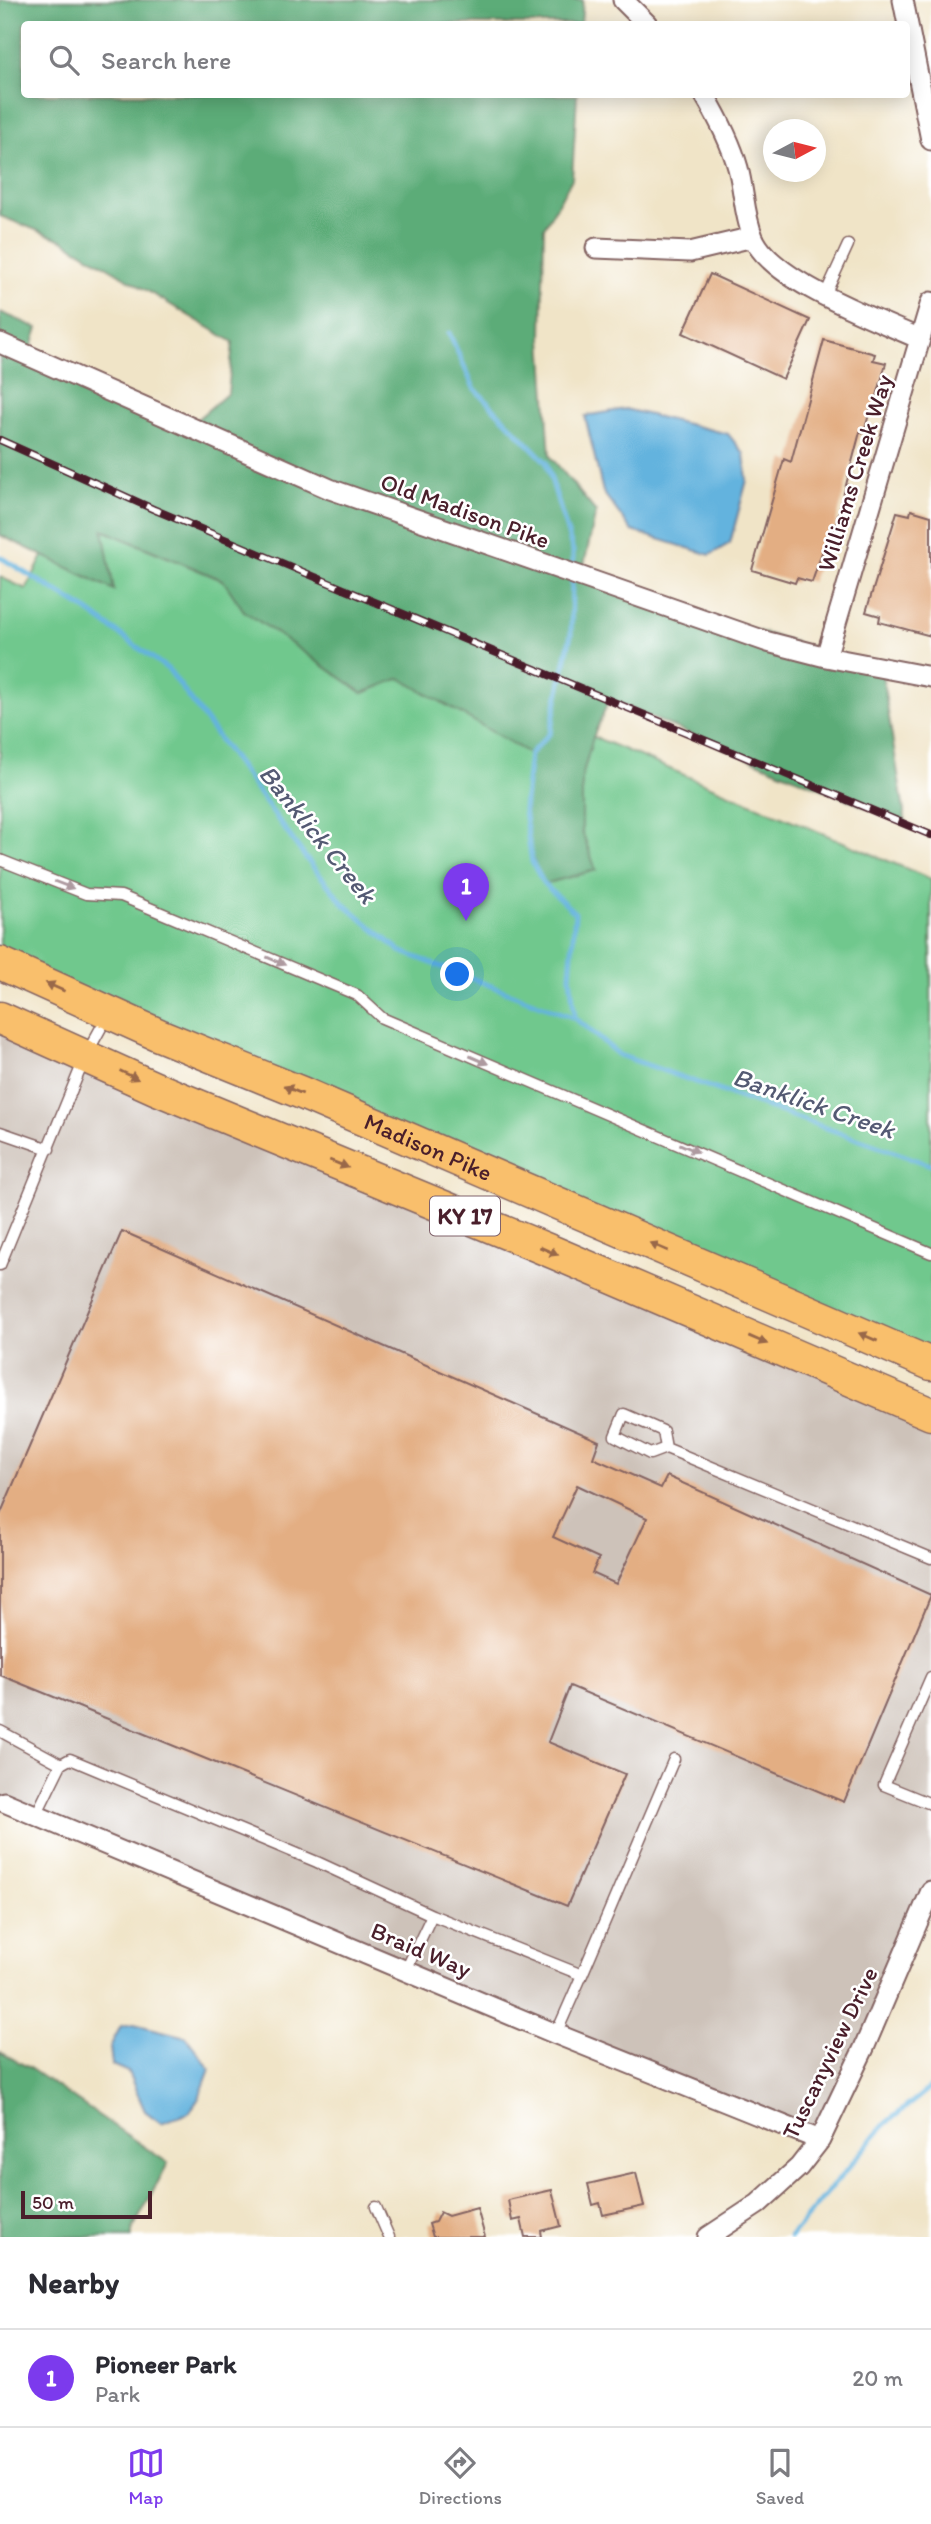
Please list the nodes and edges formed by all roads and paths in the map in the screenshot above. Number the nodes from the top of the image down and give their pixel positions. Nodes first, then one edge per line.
1 (623, 0) edge
2 (903, 0) edge
3 (645, 21) edge
4 (907, 21) edge
5 (910, 35) edge
6 (706, 98) edge
7 (931, 140) edge
8 (753, 237) junction
9 (848, 245) dead end
10 (596, 248) dead end
11 (825, 295) junction
12 (931, 302) edge
13 (920, 339) junction
14 (0, 343) edge
15 (826, 657) junction
16 (931, 677) edge
17 (0, 860) edge
18 (0, 963) edge
19 (110, 1012) junction
20 (0, 1017) edge
21 (86, 1055) junction
22 (0, 1132) edge
23 (49, 1149) junction
24 (931, 1253) edge
25 (0, 1265) edge
26 (931, 1364) edge
27 (931, 1414) edge
28 (666, 1448) junction
29 (931, 1558) edge
30 (931, 1677) edge
31 (0, 1731) edge
32 (674, 1759) dead end
33 (61, 1764) junction
34 (4, 1802) dead end
35 (931, 1804) edge
36 (36, 1815) junction
37 (931, 1891) edge
38 (432, 1915) junction
39 (406, 1970) junction
40 (582, 1975) junction
41 (556, 2034) junction
42 (820, 2140) junction
43 (376, 2207) dead end
44 (389, 2237) edge
45 (708, 2237) edge

1 - 3 street
2 - 4 street
5 - 7 street
6 - 8 street
8 - 10 street
8 - 11 street
9 - 11 lane
11 - 13 street
12 - 13 street, Williams Creek Way
13 - 15 street, Williams Creek Way
14 - 15 street, Old Madison Pike
15 - 16 street, Old Madison Pike
17 -> 24 lane
19 -> 18 main road, Madison Pike / KY 17
19 - 21 lane
26 -> 19 main road, Madison Pike / KY 17
20 - 21 main road, Madison Pike / KY 17
21 - 23 lane
21 -> 27 main road, Madison Pike / KY 17
22 - 23 lane
23 - 25 lane
28 - 28 lane
28 - 29 lane
30 - 35 lane
31 - 33 lane
32 - 40 lane
33 - 36 lane
33 - 38 lane
34 - 36 street, Braid Way
36 - 39 street, Braid Way
37 - 42 street, Tuscanyview Drive
38 - 39 lane
38 - 40 lane
39 - 41 street, Braid Way
40 - 41 lane
41 - 42 street, Braid Way
42 - 45 street, Tuscanyview Drive
43 - 44 lane

